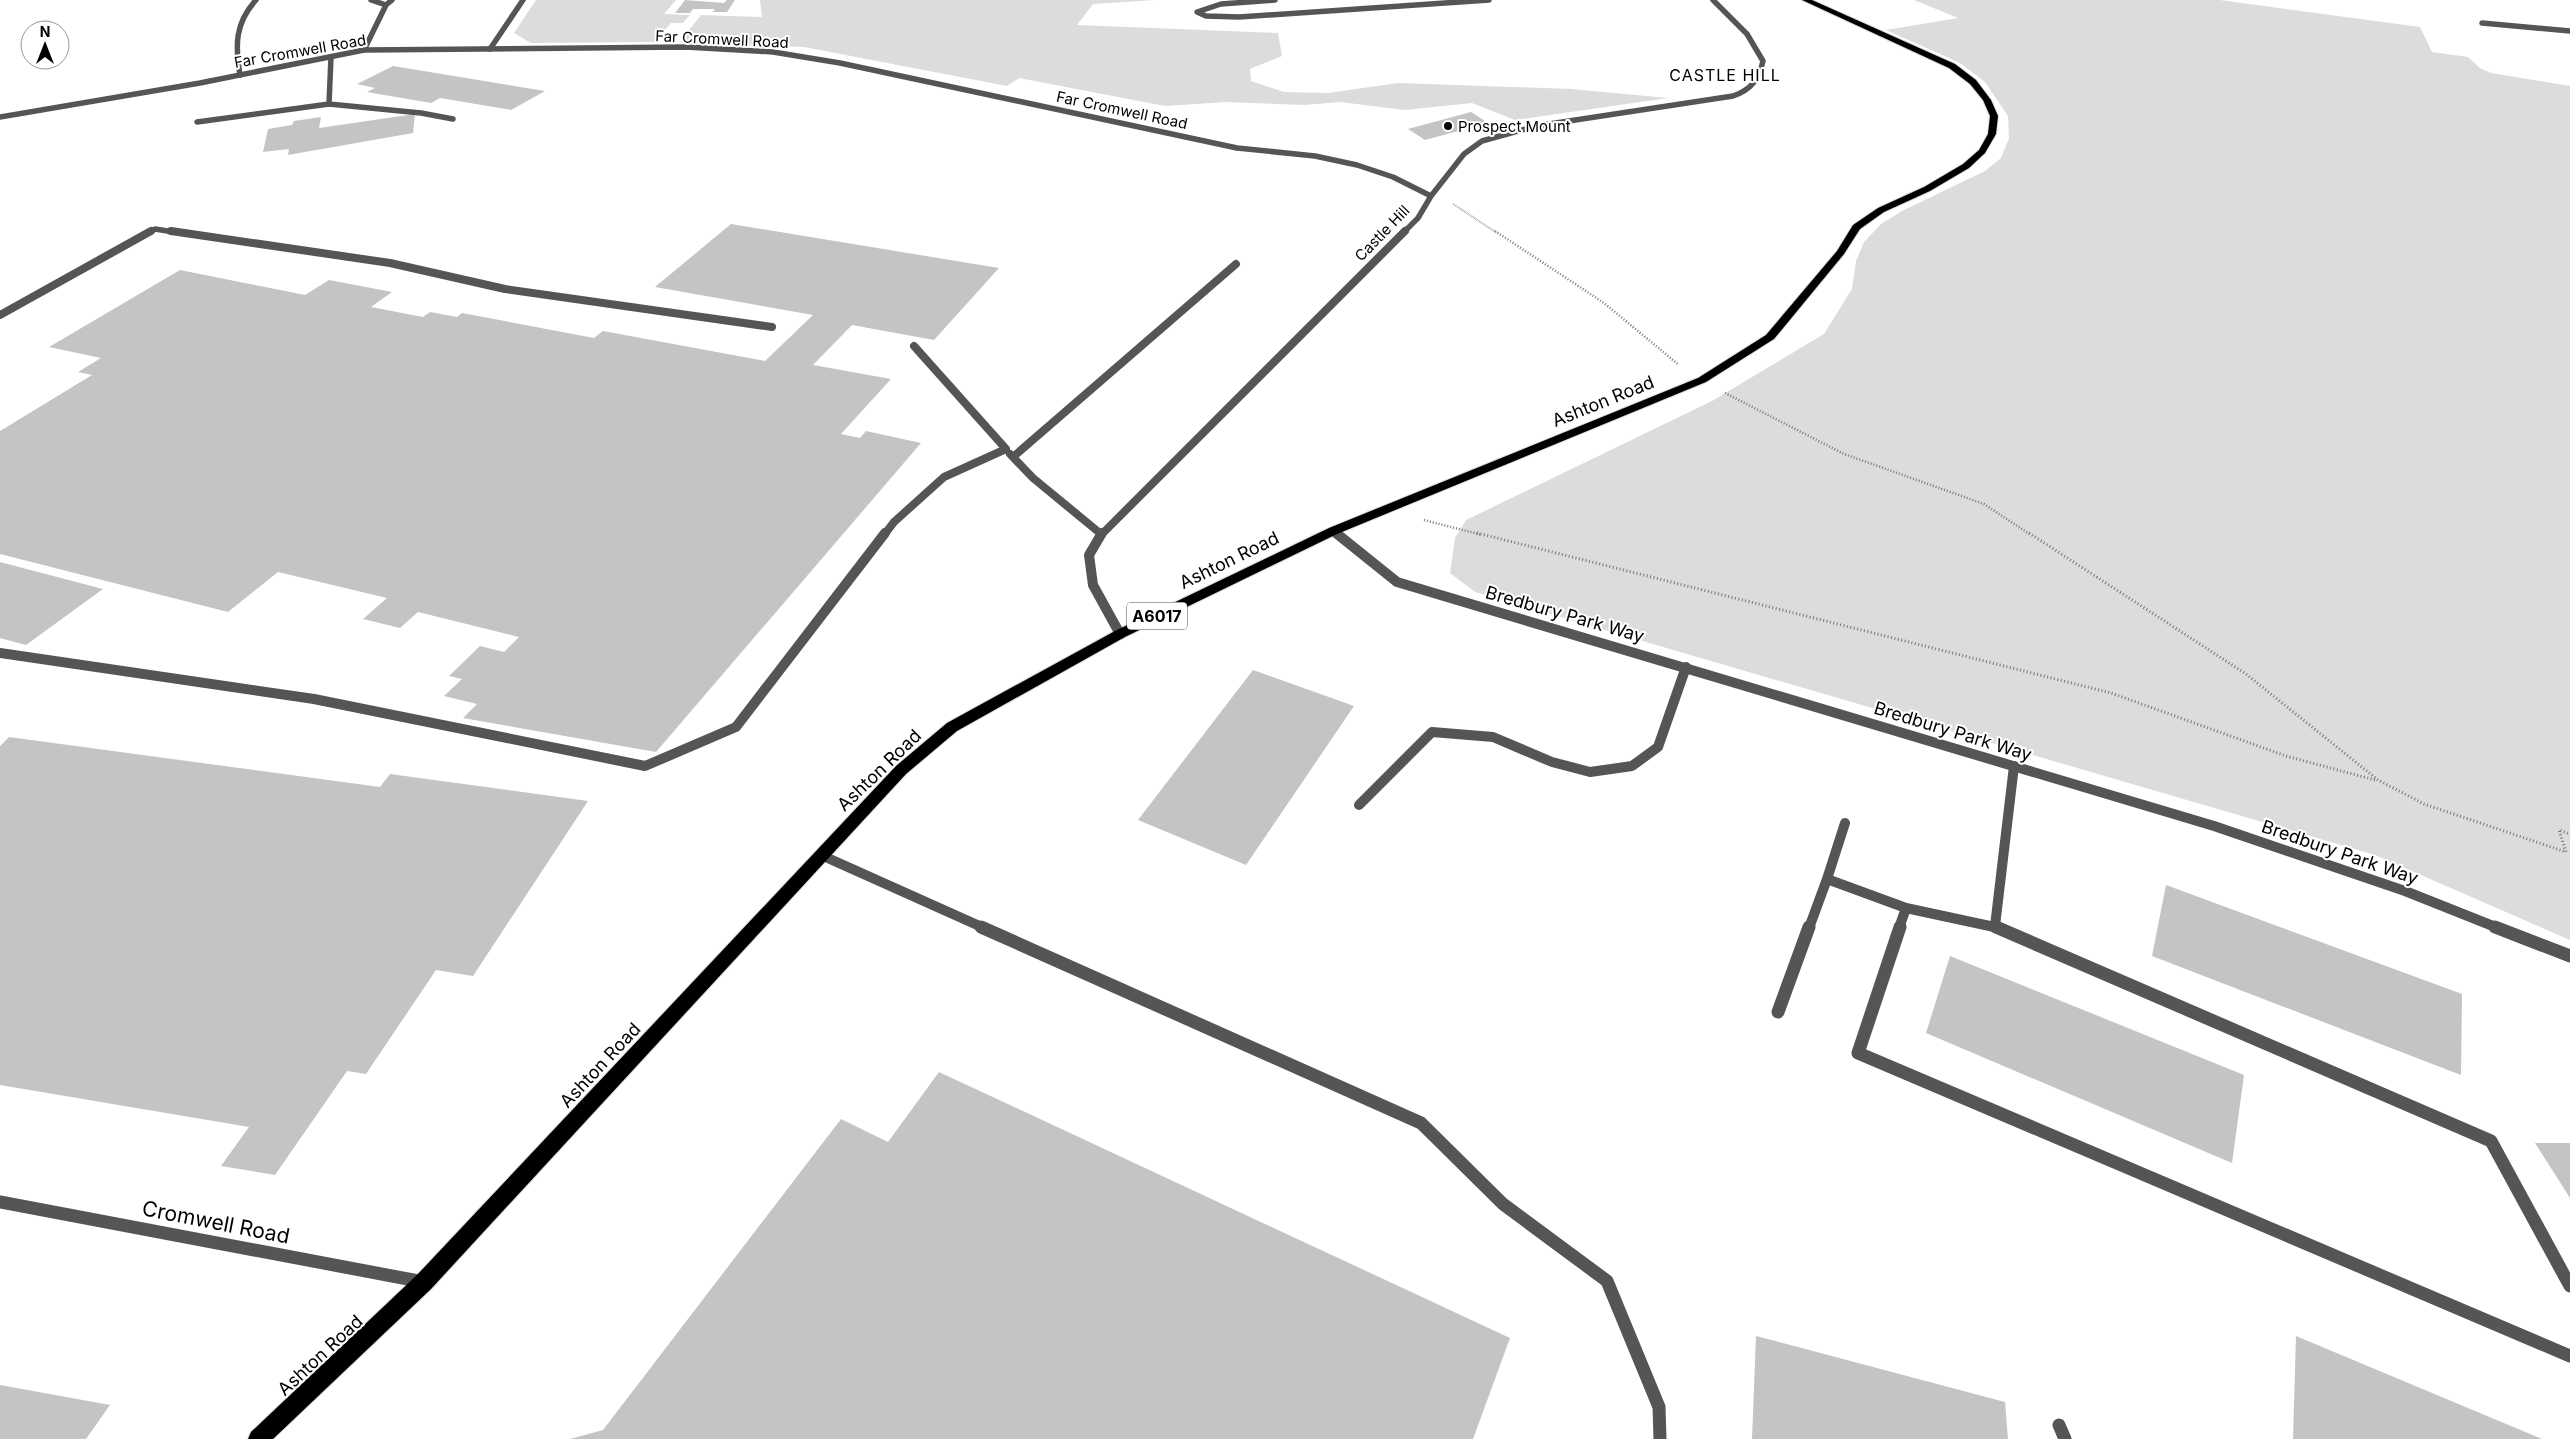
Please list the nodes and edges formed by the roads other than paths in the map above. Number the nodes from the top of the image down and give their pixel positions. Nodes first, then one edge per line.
1 (256, 0) edge
2 (371, 0) edge
3 (382, 0) edge
4 (392, 0) edge
5 (523, 0) edge
6 (1275, 0) edge
7 (1489, 0) edge
8 (1713, 0) edge
9 (1806, 0) edge
10 (386, 5) junction
11 (2482, 23) dead end
12 (2570, 31) edge
13 (364, 50) junction
14 (490, 50) junction
15 (331, 57) junction
16 (240, 75) junction
17 (329, 104) junction
18 (0, 117) edge
19 (453, 119) dead end
20 (197, 122) dead end
21 (1431, 196) junction
22 (1236, 264) dead end
23 (0, 316) edge
24 (772, 327) dead end
25 (914, 346) dead end
26 (1006, 449) junction
27 (1014, 457) junction
28 (1333, 531) junction
29 (1101, 534) junction
30 (1120, 634) junction
31 (0, 653) edge
32 (1686, 667) junction
33 (2014, 766) junction
34 (1359, 805) dead end
35 (1845, 823) dead end
36 (821, 855) junction
37 (1827, 879) junction
38 (1906, 908) junction
39 (1995, 926) junction
40 (2570, 956) edge
41 (1778, 1012) dead end
42 (0, 1202) edge
43 (424, 1282) junction
44 (2570, 1286) edge
45 (2570, 1356) edge
46 (258, 1439) edge
47 (1660, 1439) edge

1 - 16 street
2 - 10 street
3 - 10 street
4 - 10 street
5 - 14 street
6 - 7 street
8 - 21 street, Castle Hill
9 - 28 highway, Ashton Road / A6017
10 - 13 street
11 - 12 street
13 - 14 street, Far Cromwell Road
13 - 15 street, Far Cromwell Road
14 - 21 street, Far Cromwell Road
15 - 16 street, Far Cromwell Road
15 - 17 street
16 - 18 street, Far Cromwell Road
17 - 19 street
17 - 20 street
21 - 29 street, Castle Hill
22 - 27 street
23 - 24 street
25 - 26 street
26 - 27 street
26 - 31 street
27 - 29 street
28 - 30 highway, Ashton Road / A6017
28 - 32 street, Bredbury Park Way
29 - 30 street, Castle Hill
30 - 36 highway, Ashton Road / A6017
32 - 33 street, Bredbury Park Way
32 - 34 street
33 - 39 street
33 - 40 street, Bredbury Park Way
35 - 37 street
36 - 43 highway, Ashton Road / A6017
36 - 47 street
37 - 38 street
37 - 41 street
38 - 39 street
38 - 45 street
39 - 44 street
42 - 43 street, Cromwell Road
43 - 46 highway, Ashton Road / A6017

